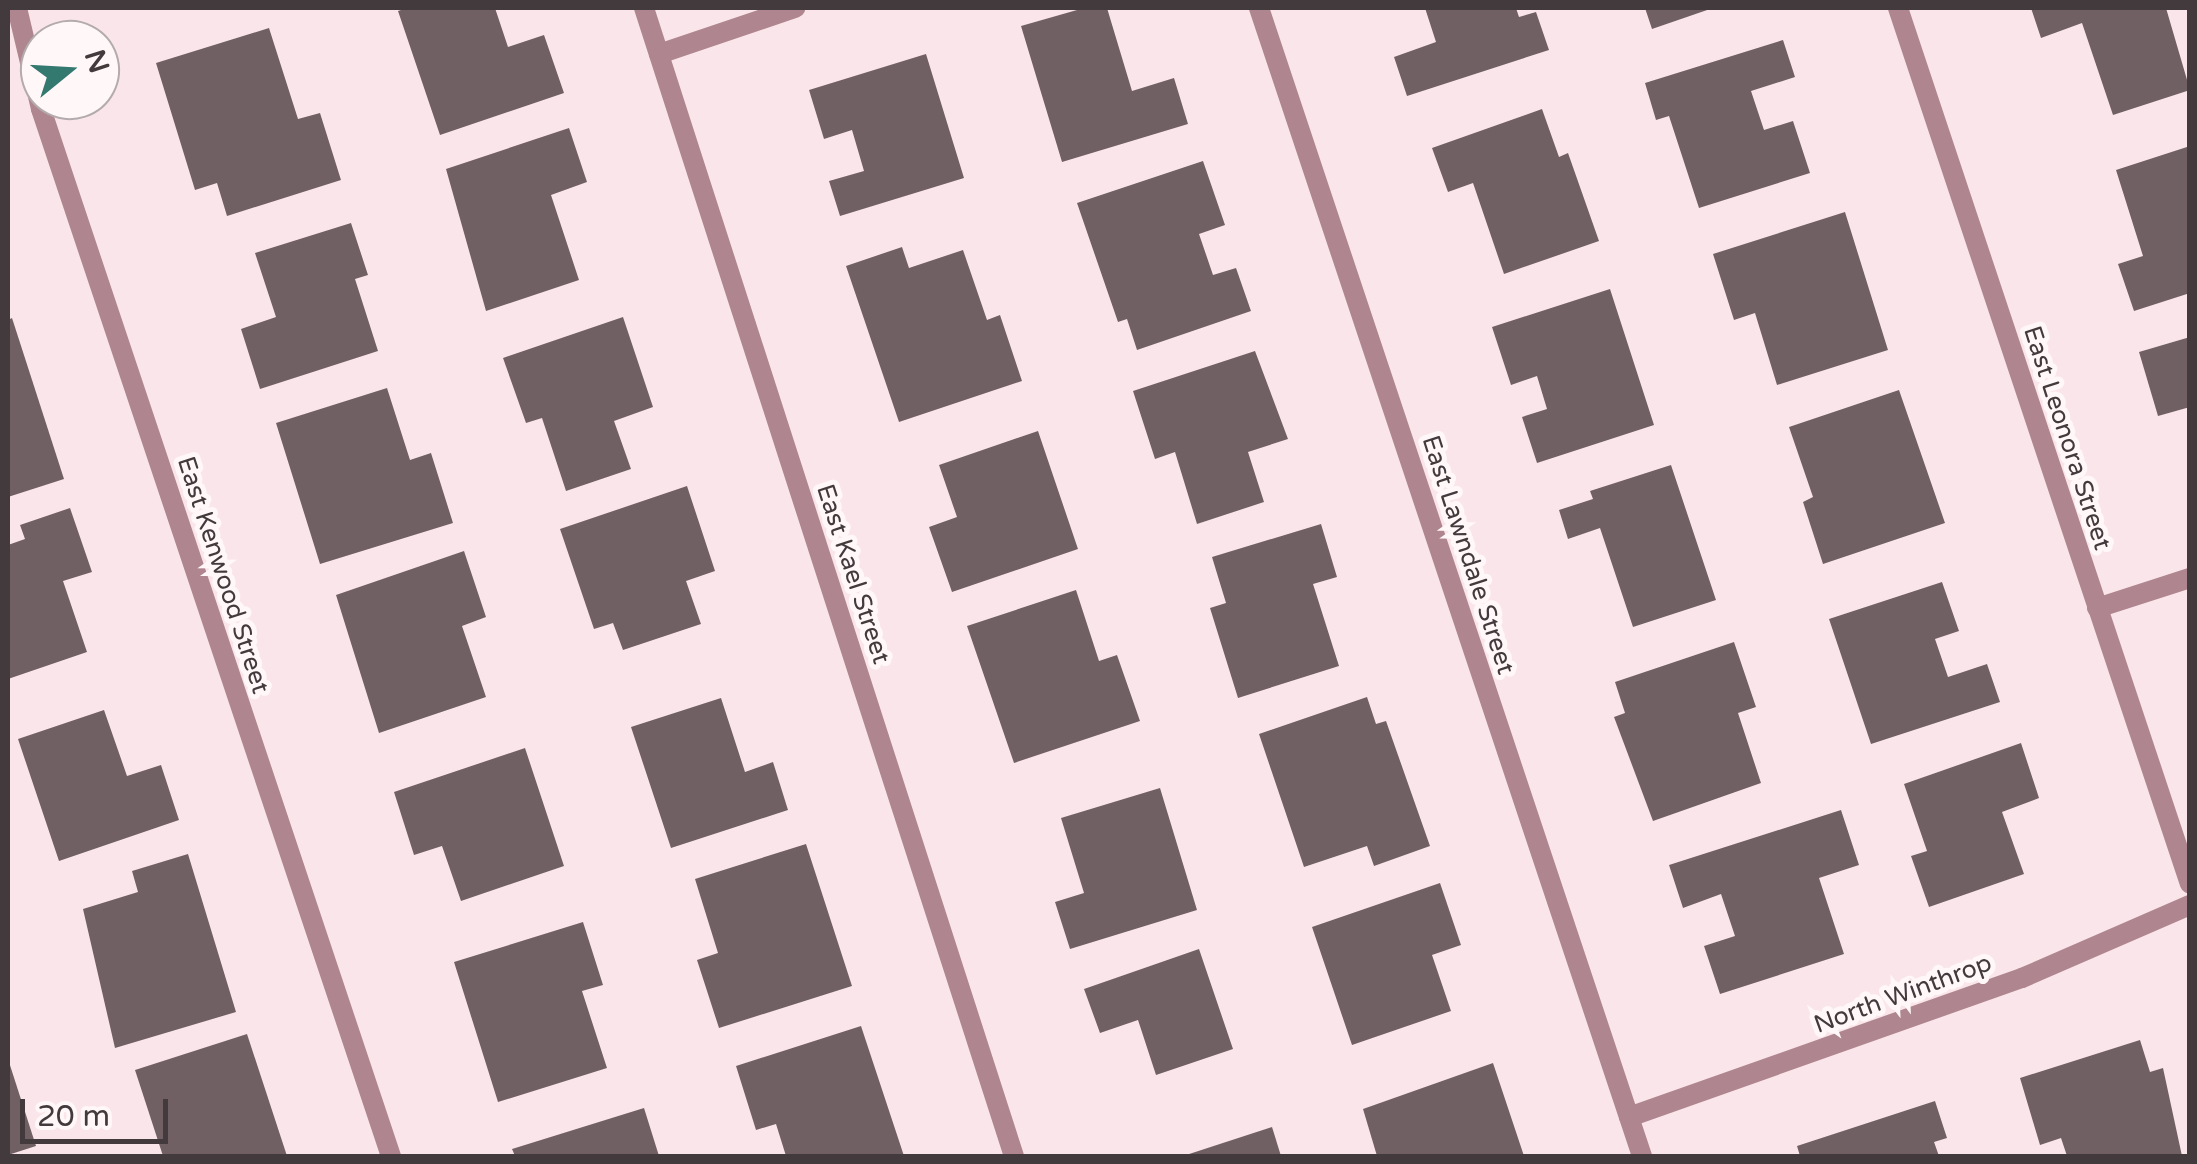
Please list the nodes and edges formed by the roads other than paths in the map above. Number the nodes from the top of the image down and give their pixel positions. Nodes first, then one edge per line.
1 (17, 8) edge
2 (644, 8) edge
3 (795, 8) edge
4 (1258, 8) edge
5 (1898, 8) edge
6 (659, 54) junction
7 (2190, 578) edge
8 (2096, 608) junction
9 (2190, 884) edge
10 (2190, 905) edge
11 (1629, 1118) junction
12 (391, 1156) edge
13 (1014, 1156) edge
14 (1642, 1156) edge

1 - 12 street, East Kenwood Street
2 - 6 street, East Kael Street
3 - 6 street
4 - 11 street, East Lawndale Street
5 - 8 street, East Leonora Street
6 - 13 street, East Kael Street
7 - 8 street
8 - 9 street, East Leonora Street
10 - 11 street, North Winthrop
11 - 14 street, East Lawndale Street

